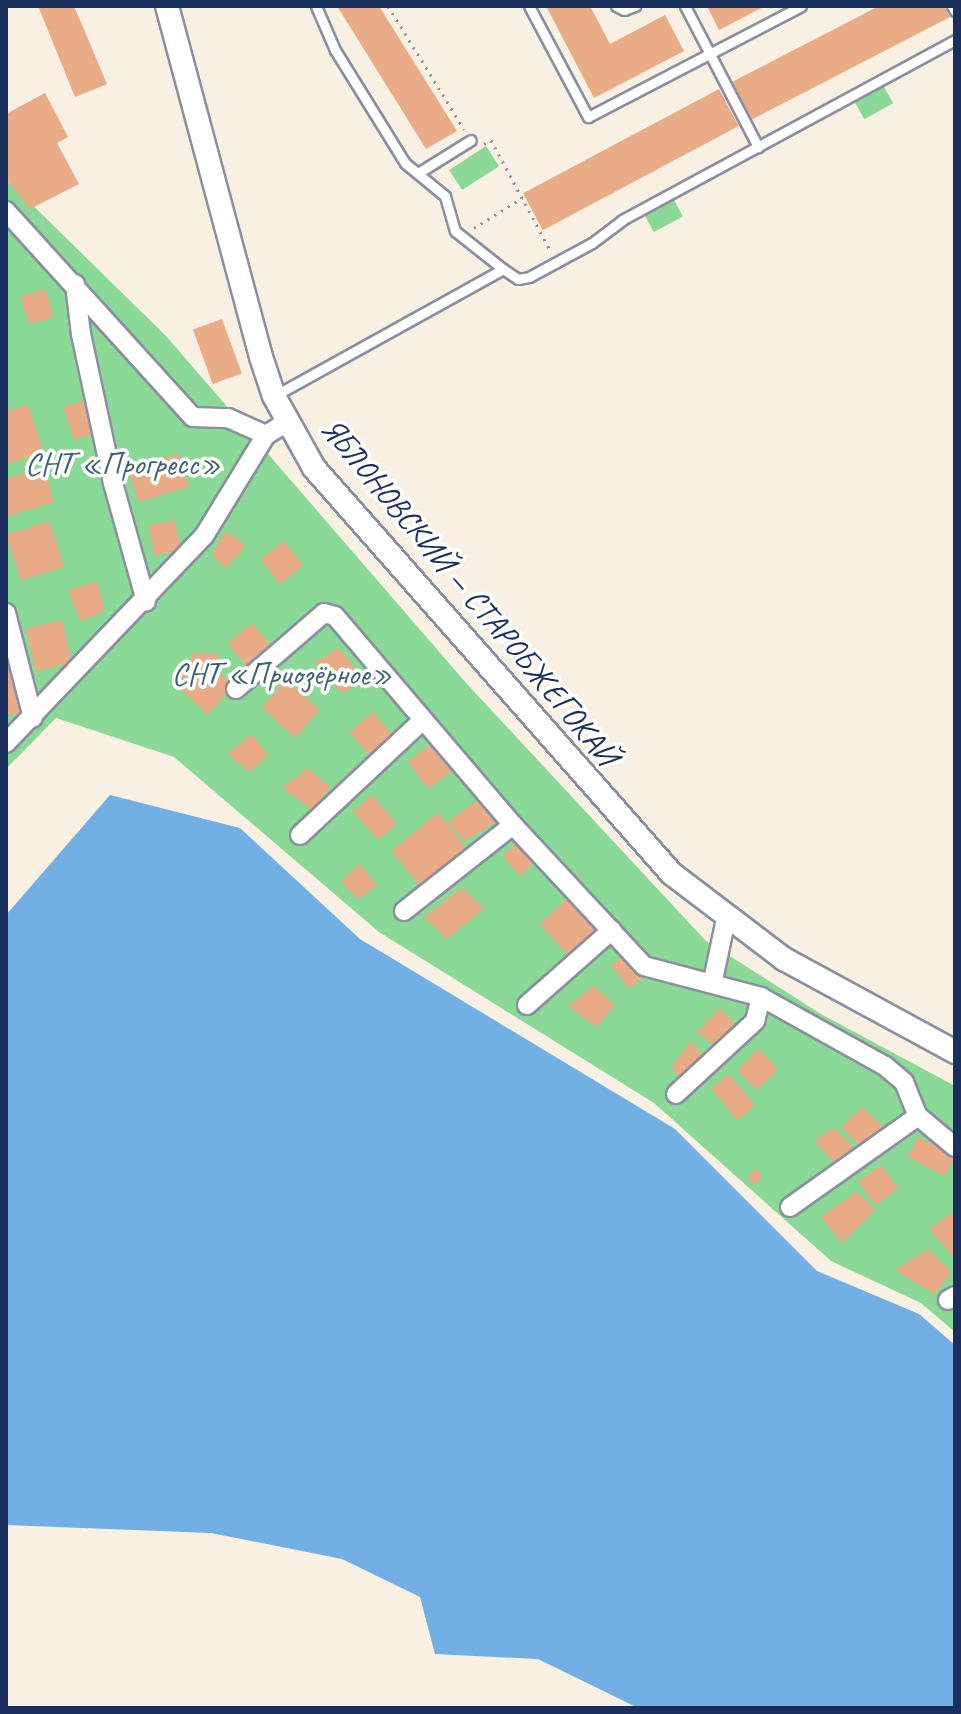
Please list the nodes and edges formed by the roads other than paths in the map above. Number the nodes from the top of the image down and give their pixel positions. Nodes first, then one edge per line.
1 (167, 6) edge
2 (316, 6) edge
3 (529, 6) edge
4 (616, 6) edge
5 (635, 6) edge
6 (685, 6) edge
7 (801, 6) edge
8 (955, 40) edge
9 (709, 54) junction
10 (471, 140) dead end
11 (758, 147) junction
12 (418, 173) junction
13 (6, 211) edge
14 (503, 269) junction
15 (75, 284) junction
16 (274, 396) junction
17 (287, 422) junction
18 (266, 435) junction
19 (146, 601) junction
20 (6, 613) edge
21 (236, 689) dead end
22 (33, 718) junction
23 (422, 721) junction
24 (6, 743) edge
25 (513, 825) junction
26 (300, 835) dead end
27 (404, 911) dead end
28 (726, 919) junction
29 (612, 930) junction
30 (713, 980) junction
31 (761, 997) junction
32 (527, 1005) dead end
33 (955, 1052) edge
34 (676, 1094) dead end
35 (918, 1116) junction
36 (955, 1147) edge
37 (790, 1207) dead end

1 - 16 street, ЯБЛОНОВСКИЙ — СТАРОБЖЕГОКАЙ
2 - 12 lane
3 - 9 lane
4 - 5 lane
6 - 9 lane
7 - 9 lane
8 - 11 lane
9 - 11 lane
10 - 12 lane
11 - 14 lane
12 - 14 lane
13 - 15 street
14 - 16 lane
15 - 18 street
15 - 19 street
16 - 17 street, ЯБЛОНОВСКИЙ — СТАРОБЖЕГОКАЙ
17 - 18 street
17 - 28 street, ЯБЛОНОВСКИЙ — СТАРОБЖЕГОКАЙ
18 - 19 street
19 - 22 street
20 - 22 street
21 - 23 street
22 - 24 street
23 - 25 street
23 - 26 street
25 - 27 street
25 - 29 street
28 - 30 street
28 - 33 street, ЯБЛОНОВСКИЙ — СТАРОБЖЕГОКАЙ
29 - 30 street
29 - 32 street
30 - 31 street
31 - 34 street
31 - 35 street
35 - 36 street
35 - 37 street

